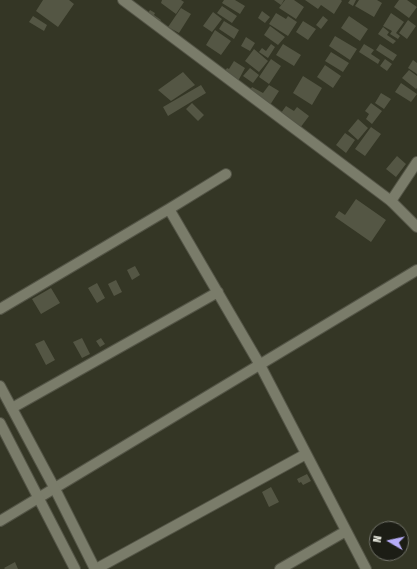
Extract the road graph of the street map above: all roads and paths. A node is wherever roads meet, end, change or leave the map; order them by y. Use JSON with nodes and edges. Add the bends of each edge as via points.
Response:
{"nodes":[{"id":1,"x":123,"y":0,"type":"edge"},
{"id":2,"x":417,"y":162,"type":"edge"},
{"id":3,"x":226,"y":174,"type":"dead end"},
{"id":4,"x":391,"y":201,"type":"junction"},
{"id":5,"x":169,"y":209,"type":"junction"},
{"id":6,"x":417,"y":227,"type":"edge"},
{"id":7,"x":417,"y":270,"type":"edge"},
{"id":8,"x":218,"y":292,"type":"junction"},
{"id":9,"x":0,"y":309,"type":"edge"},
{"id":10,"x":260,"y":365,"type":"junction"},
{"id":11,"x":0,"y":386,"type":"edge"},
{"id":12,"x":12,"y":408,"type":"junction"},
{"id":13,"x":0,"y":423,"type":"edge"},
{"id":14,"x":306,"y":454,"type":"junction"},
{"id":15,"x":55,"y":489,"type":"junction"},
{"id":16,"x":39,"y":498,"type":"junction"},
{"id":17,"x":0,"y":521,"type":"edge"},
{"id":18,"x":346,"y":531,"type":"junction"},
{"id":19,"x":75,"y":569,"type":"edge"},
{"id":20,"x":95,"y":569,"type":"edge"},
{"id":21,"x":280,"y":569,"type":"edge"},
{"id":22,"x":366,"y":569,"type":"edge"}],
"edges":[{"from":1,"to":4,"type":"street"},
{"from":2,"to":4,"type":"street"},
{"from":3,"to":5,"type":"street"},
{"from":4,"to":6,"type":"street"},
{"from":5,"to":8,"type":"street"},
{"from":5,"to":9,"type":"street"},
{"from":7,"to":10,"type":"street"},
{"from":8,"to":10,"type":"street"},
{"from":8,"to":12,"type":"street"},
{"from":10,"to":14,"type":"street"},
{"from":10,"to":15,"type":"street"},
{"from":11,"to":12,"type":"street"},
{"from":12,"to":15,"type":"street"},
{"from":13,"to":16,"type":"street"},
{"from":14,"to":18,"type":"street"},
{"from":14,"to":20,"type":"street"},
{"from":15,"to":16,"type":"street"},
{"from":15,"to":20,"type":"street"},
{"from":16,"to":17,"type":"street"},
{"from":16,"to":19,"type":"street"},
{"from":18,"to":21,"type":"street"},
{"from":18,"to":22,"type":"street"}]}
